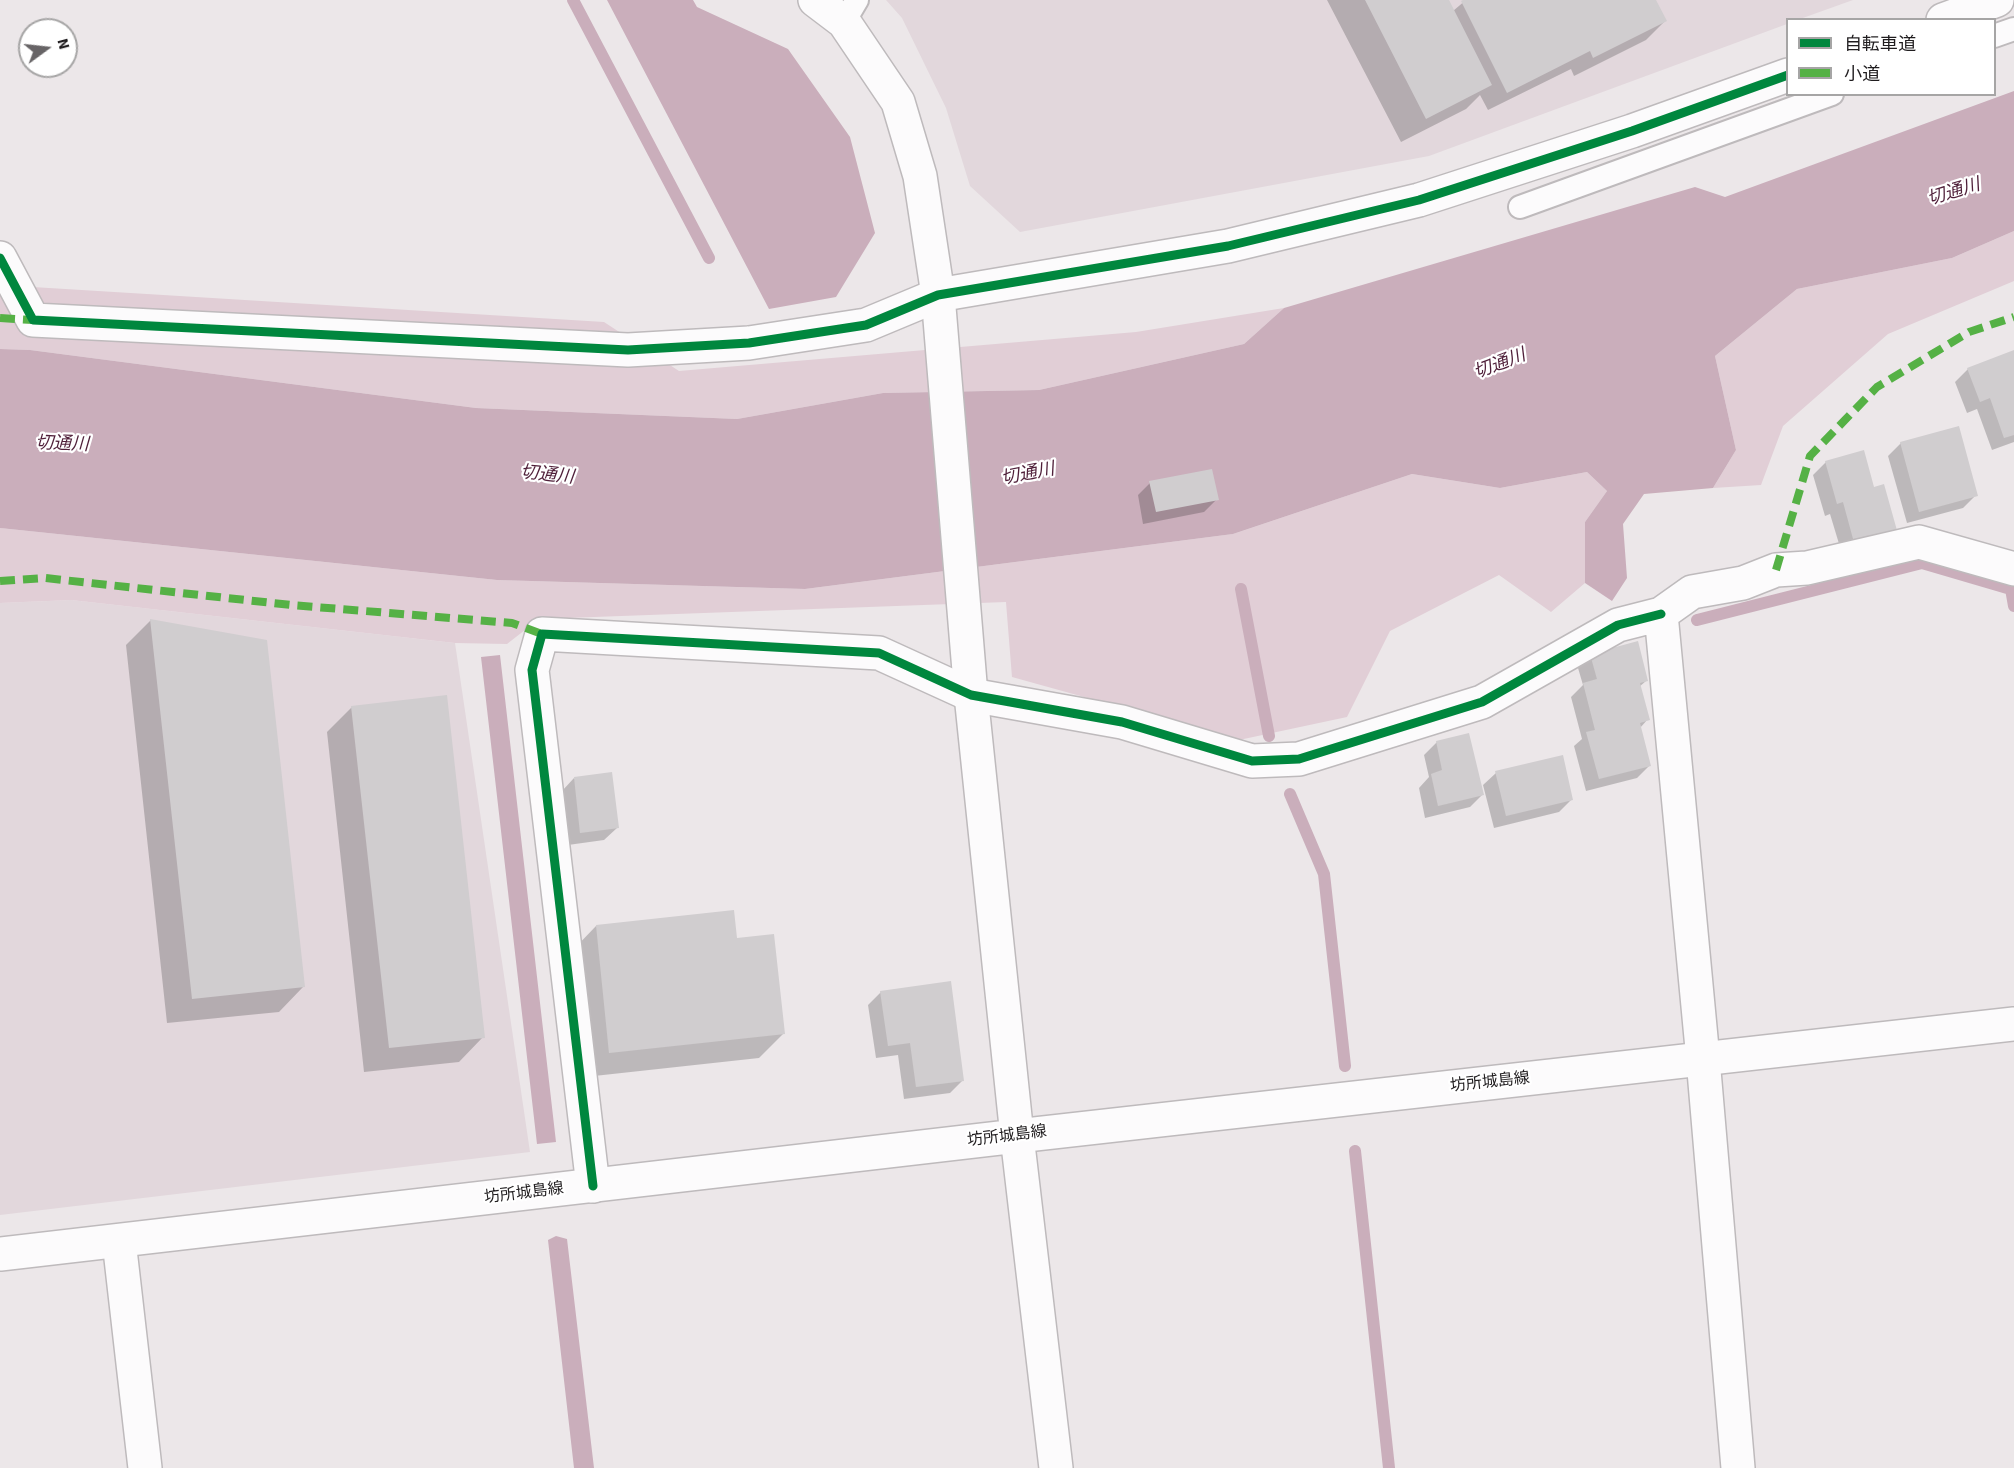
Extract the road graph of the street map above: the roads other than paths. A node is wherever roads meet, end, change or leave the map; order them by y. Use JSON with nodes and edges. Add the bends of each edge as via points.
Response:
{"nodes":[{"id":1,"x":815,"y":0,"type":"edge"},
{"id":2,"x":1997,"y":0,"type":"edge"},
{"id":3,"x":850,"y":11,"type":"edge"},
{"id":4,"x":1948,"y":18,"type":"edge"},
{"id":5,"x":2014,"y":29,"type":"edge"},
{"id":6,"x":1996,"y":36,"type":"edge"},
{"id":7,"x":1786,"y":76,"type":"edge"},
{"id":8,"x":1826,"y":96,"type":"edge"},
{"id":9,"x":1520,"y":207,"type":"dead end"},
{"id":10,"x":0,"y":258,"type":"edge"},
{"id":11,"x":938,"y":295,"type":"junction"},
{"id":12,"x":2014,"y":569,"type":"edge"},
{"id":13,"x":1661,"y":614,"type":"junction"},
{"id":14,"x":971,"y":695,"type":"junction"},
{"id":15,"x":2014,"y":1024,"type":"edge"},
{"id":16,"x":1703,"y":1059,"type":"junction"},
{"id":17,"x":1017,"y":1136,"type":"junction"},
{"id":18,"x":593,"y":1186,"type":"junction"},
{"id":19,"x":118,"y":1241,"type":"junction"},
{"id":20,"x":0,"y":1254,"type":"edge"},
{"id":21,"x":145,"y":1468,"type":"edge"},
{"id":22,"x":1056,"y":1468,"type":"edge"},
{"id":23,"x":1738,"y":1468,"type":"edge"}],
"edges":[{"from":1,"to":3,"type":"street"},
{"from":2,"to":4,"type":"street"},
{"from":3,"to":11,"type":"street","via":[[898,102],[921,176]]},
{"from":5,"to":6,"type":"lane"},
{"from":7,"to":11,"type":"street","via":[[1419,200],[1227,246]]},
{"from":8,"to":9,"type":"lane"},
{"from":10,"to":11,"type":"street","via":[[33,320],[628,350],[749,343],[866,325]]},
{"from":11,"to":14,"type":"street"},
{"from":12,"to":13,"type":"street","via":[[1919,542],[1807,568],[1776,570],[1743,583],[1692,592]]},
{"from":13,"to":14,"type":"street","via":[[1618,625],[1482,702],[1299,759],[1252,761],[1122,722]]},
{"from":13,"to":16,"type":"street"},
{"from":14,"to":17,"type":"street"},
{"from":14,"to":18,"type":"street","via":[[879,652],[542,634],[532,670]]},
{"from":15,"to":16,"type":"street","name":"坊所城島線"},
{"from":16,"to":17,"type":"street","name":"坊所城島線"},
{"from":16,"to":23,"type":"street"},
{"from":17,"to":18,"type":"street","name":"坊所城島線"},
{"from":17,"to":22,"type":"street"},
{"from":18,"to":19,"type":"street","name":"坊所城島線"},
{"from":19,"to":20,"type":"street","name":"坊所城島線"},
{"from":19,"to":21,"type":"street"}]}
